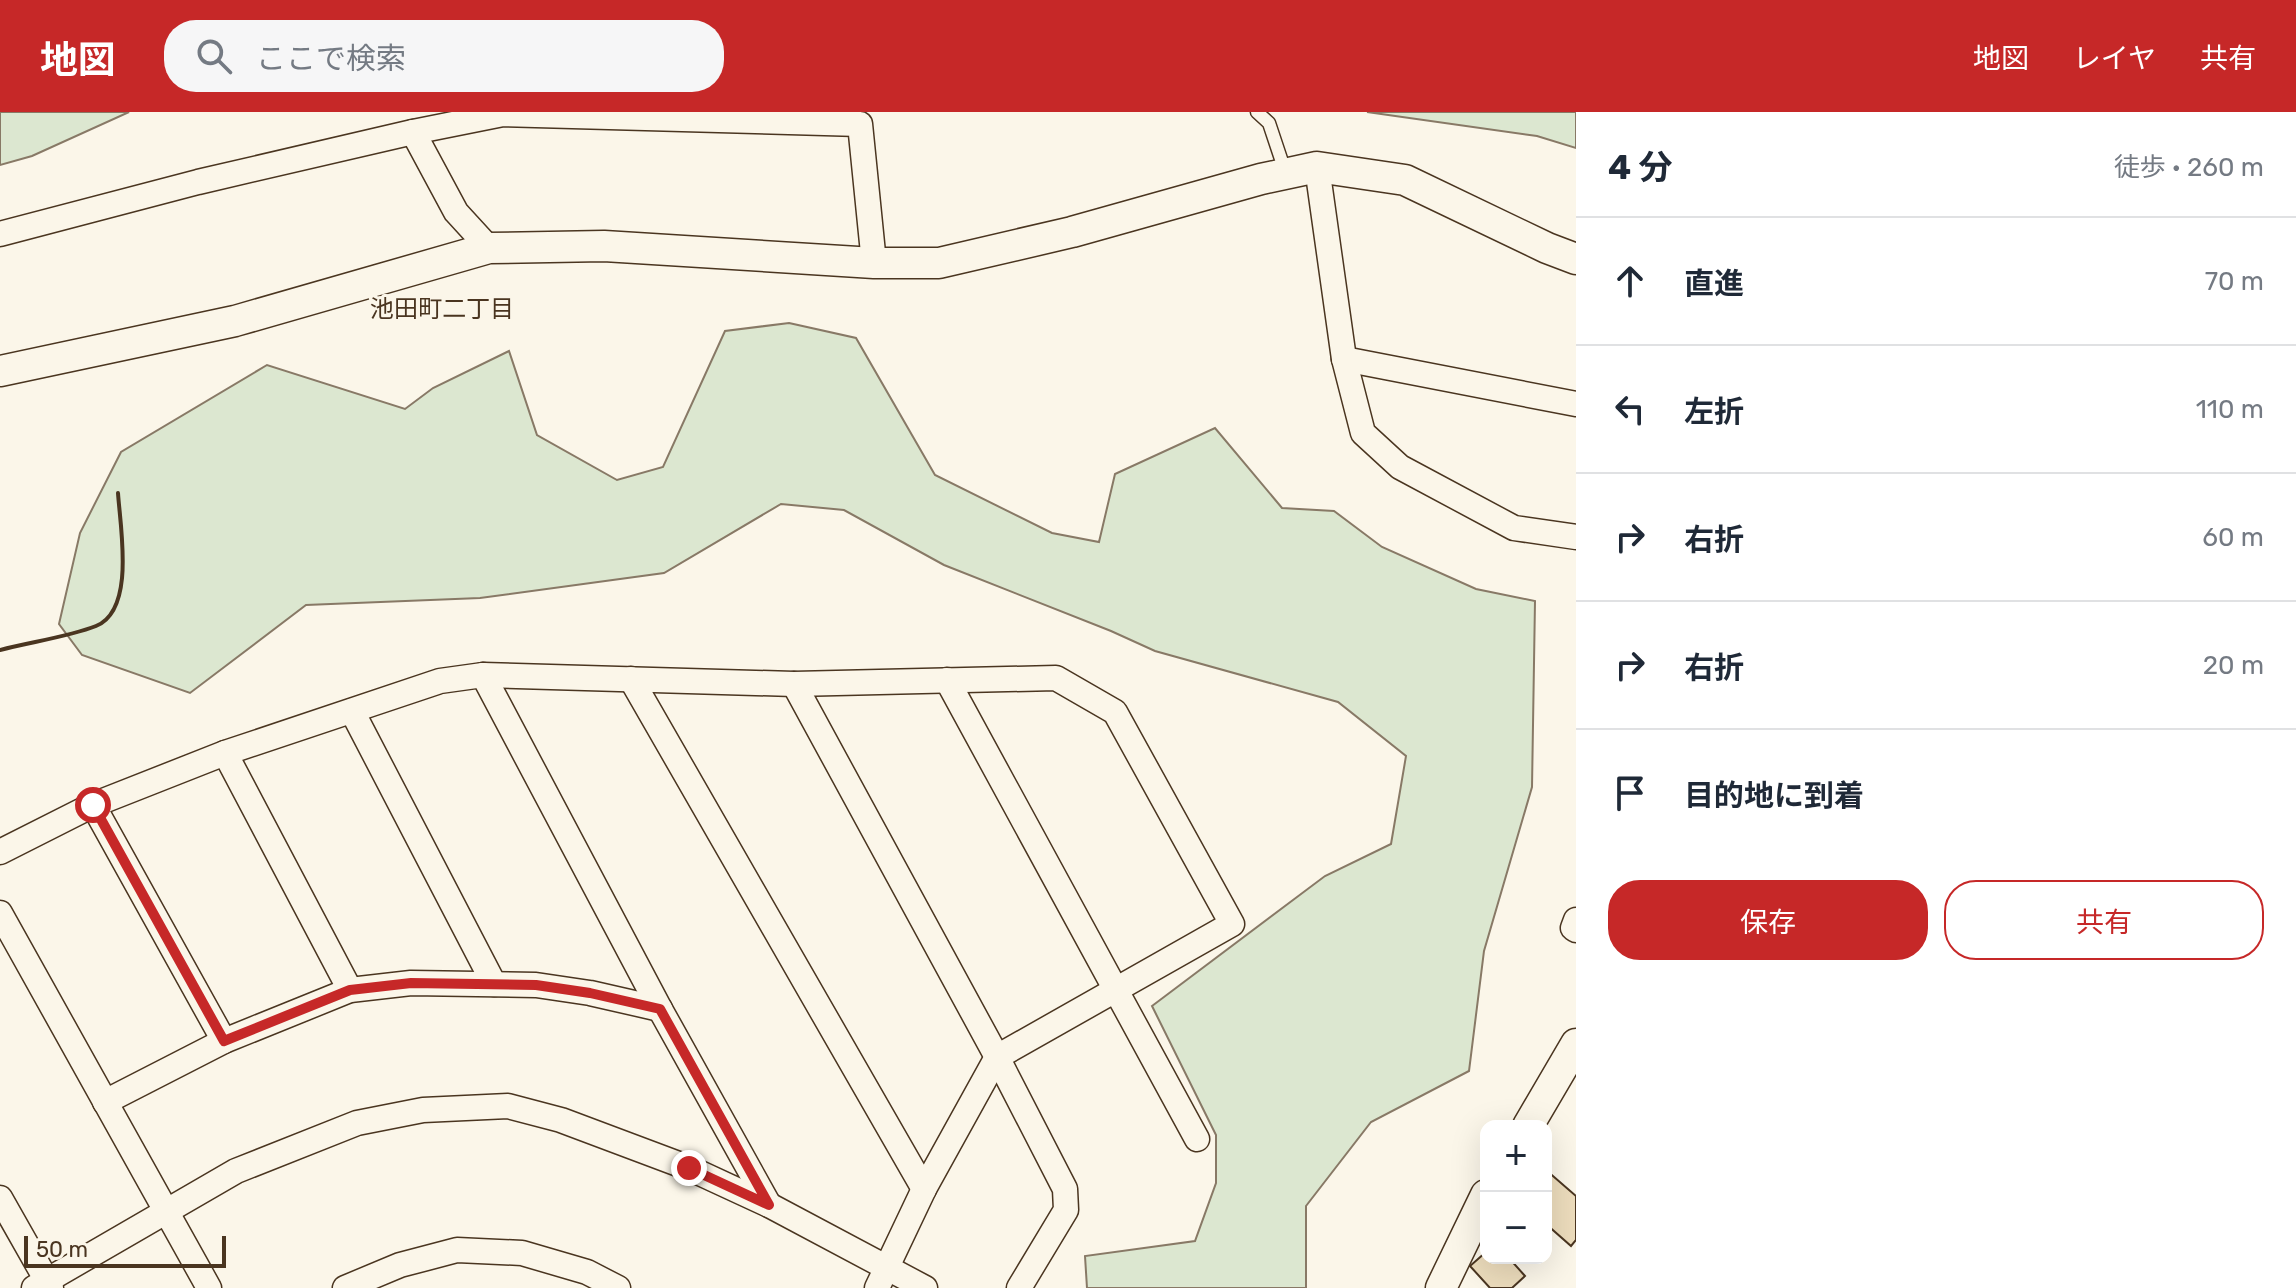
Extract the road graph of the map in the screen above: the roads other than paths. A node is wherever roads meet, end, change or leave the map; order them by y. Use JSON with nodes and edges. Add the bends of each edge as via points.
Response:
{"nodes":[{"id":1,"x":1257,"y":112,"type":"edge"},
{"id":2,"x":413,"y":132,"type":"junction"},
{"id":3,"x":1317,"y":167,"type":"junction"},
{"id":4,"x":1286,"y":174,"type":"junction"},
{"id":5,"x":0,"y":234,"type":"edge"},
{"id":6,"x":489,"y":248,"type":"junction"},
{"id":7,"x":1576,"y":259,"type":"edge"},
{"id":8,"x":874,"y":263,"type":"junction"},
{"id":9,"x":1344,"y":359,"type":"junction"},
{"id":10,"x":0,"y":371,"type":"edge"},
{"id":11,"x":1576,"y":404,"type":"edge"},
{"id":12,"x":1576,"y":537,"type":"edge"},
{"id":13,"x":483,"y":675,"type":"junction"},
{"id":14,"x":631,"y":679,"type":"junction"},
{"id":15,"x":947,"y":680,"type":"junction"},
{"id":16,"x":794,"y":684,"type":"junction"},
{"id":17,"x":352,"y":711,"type":"junction"},
{"id":18,"x":225,"y":753,"type":"junction"},
{"id":19,"x":93,"y":805,"type":"junction"},
{"id":20,"x":0,"y":852,"type":"edge"},
{"id":21,"x":0,"y":913,"type":"edge"},
{"id":22,"x":1576,"y":920,"type":"edge"},
{"id":23,"x":1576,"y":930,"type":"edge"},
{"id":24,"x":494,"y":984,"type":"junction"},
{"id":25,"x":350,"y":990,"type":"junction"},
{"id":26,"x":1115,"y":990,"type":"junction"},
{"id":27,"x":660,"y":1009,"type":"junction"},
{"id":28,"x":224,"y":1041,"type":"junction"},
{"id":29,"x":1576,"y":1044,"type":"edge"},
{"id":30,"x":997,"y":1057,"type":"junction"},
{"id":31,"x":105,"y":1102,"type":"junction"},
{"id":32,"x":1532,"y":1120,"type":"edge"},
{"id":33,"x":1197,"y":1139,"type":"dead end"},
{"id":34,"x":924,"y":1189,"type":"junction"},
{"id":35,"x":0,"y":1198,"type":"edge"},
{"id":36,"x":769,"y":1205,"type":"junction"},
{"id":37,"x":1480,"y":1207,"type":"edge"},
{"id":38,"x":167,"y":1212,"type":"junction"},
{"id":39,"x":882,"y":1278,"type":"edge"},
{"id":40,"x":44,"y":1286,"type":"edge"},
{"id":41,"x":209,"y":1288,"type":"edge"},
{"id":42,"x":345,"y":1288,"type":"edge"},
{"id":43,"x":618,"y":1288,"type":"edge"},
{"id":44,"x":925,"y":1288,"type":"edge"},
{"id":45,"x":1019,"y":1288,"type":"edge"},
{"id":46,"x":1441,"y":1288,"type":"edge"}],
"edges":[{"from":1,"to":4,"type":"lane","via":[[1269,123]]},
{"from":2,"to":5,"type":"street"},
{"from":2,"to":6,"type":"street","via":[[456,212]]},
{"from":2,"to":8,"type":"street","via":[[503,114],[860,124]]},
{"from":3,"to":4,"type":"street"},
{"from":3,"to":7,"type":"street","via":[[1405,180]]},
{"from":3,"to":9,"type":"street"},
{"from":4,"to":8,"type":"street","via":[[939,263]]},
{"from":6,"to":8,"type":"street","via":[[604,246]]},
{"from":6,"to":10,"type":"street","via":[[235,321]]},
{"from":9,"to":11,"type":"street"},
{"from":9,"to":12,"type":"street","via":[[1363,433],[1400,467],[1514,528]]},
{"from":13,"to":14,"type":"street"},
{"from":13,"to":17,"type":"street","via":[[440,681]]},
{"from":13,"to":27,"type":"street"},
{"from":14,"to":16,"type":"street"},
{"from":14,"to":34,"type":"street"},
{"from":15,"to":16,"type":"street"},
{"from":15,"to":26,"type":"street"},
{"from":15,"to":26,"type":"street","via":[[1056,678],[1115,712],[1232,924]]},
{"from":16,"to":30,"type":"street"},
{"from":17,"to":18,"type":"street"},
{"from":17,"to":24,"type":"street"},
{"from":18,"to":19,"type":"street"},
{"from":18,"to":25,"type":"street"},
{"from":19,"to":20,"type":"street"},
{"from":19,"to":28,"type":"street"},
{"from":21,"to":31,"type":"street"},
{"from":22,"to":23,"type":"street"},
{"from":24,"to":25,"type":"street","via":[[411,983]]},
{"from":24,"to":27,"type":"street","via":[[590,993]]},
{"from":25,"to":28,"type":"street"},
{"from":26,"to":30,"type":"street"},
{"from":26,"to":33,"type":"street"},
{"from":27,"to":36,"type":"street"},
{"from":28,"to":31,"type":"street"},
{"from":29,"to":32,"type":"street"},
{"from":30,"to":34,"type":"street"},
{"from":30,"to":45,"type":"street","via":[[1065,1189],[1066,1210]]},
{"from":31,"to":38,"type":"street"},
{"from":34,"to":39,"type":"street"},
{"from":35,"to":40,"type":"street"},
{"from":36,"to":38,"type":"street","via":[[632,1146],[508,1106],[423,1110],[357,1123],[236,1171]]},
{"from":36,"to":39,"type":"street"},
{"from":37,"to":46,"type":"street"},
{"from":38,"to":40,"type":"street"},
{"from":38,"to":41,"type":"street"},
{"from":39,"to":44,"type":"street"},
{"from":42,"to":43,"type":"street","via":[[400,1265],[457,1250],[522,1253],[587,1272]]}]}
